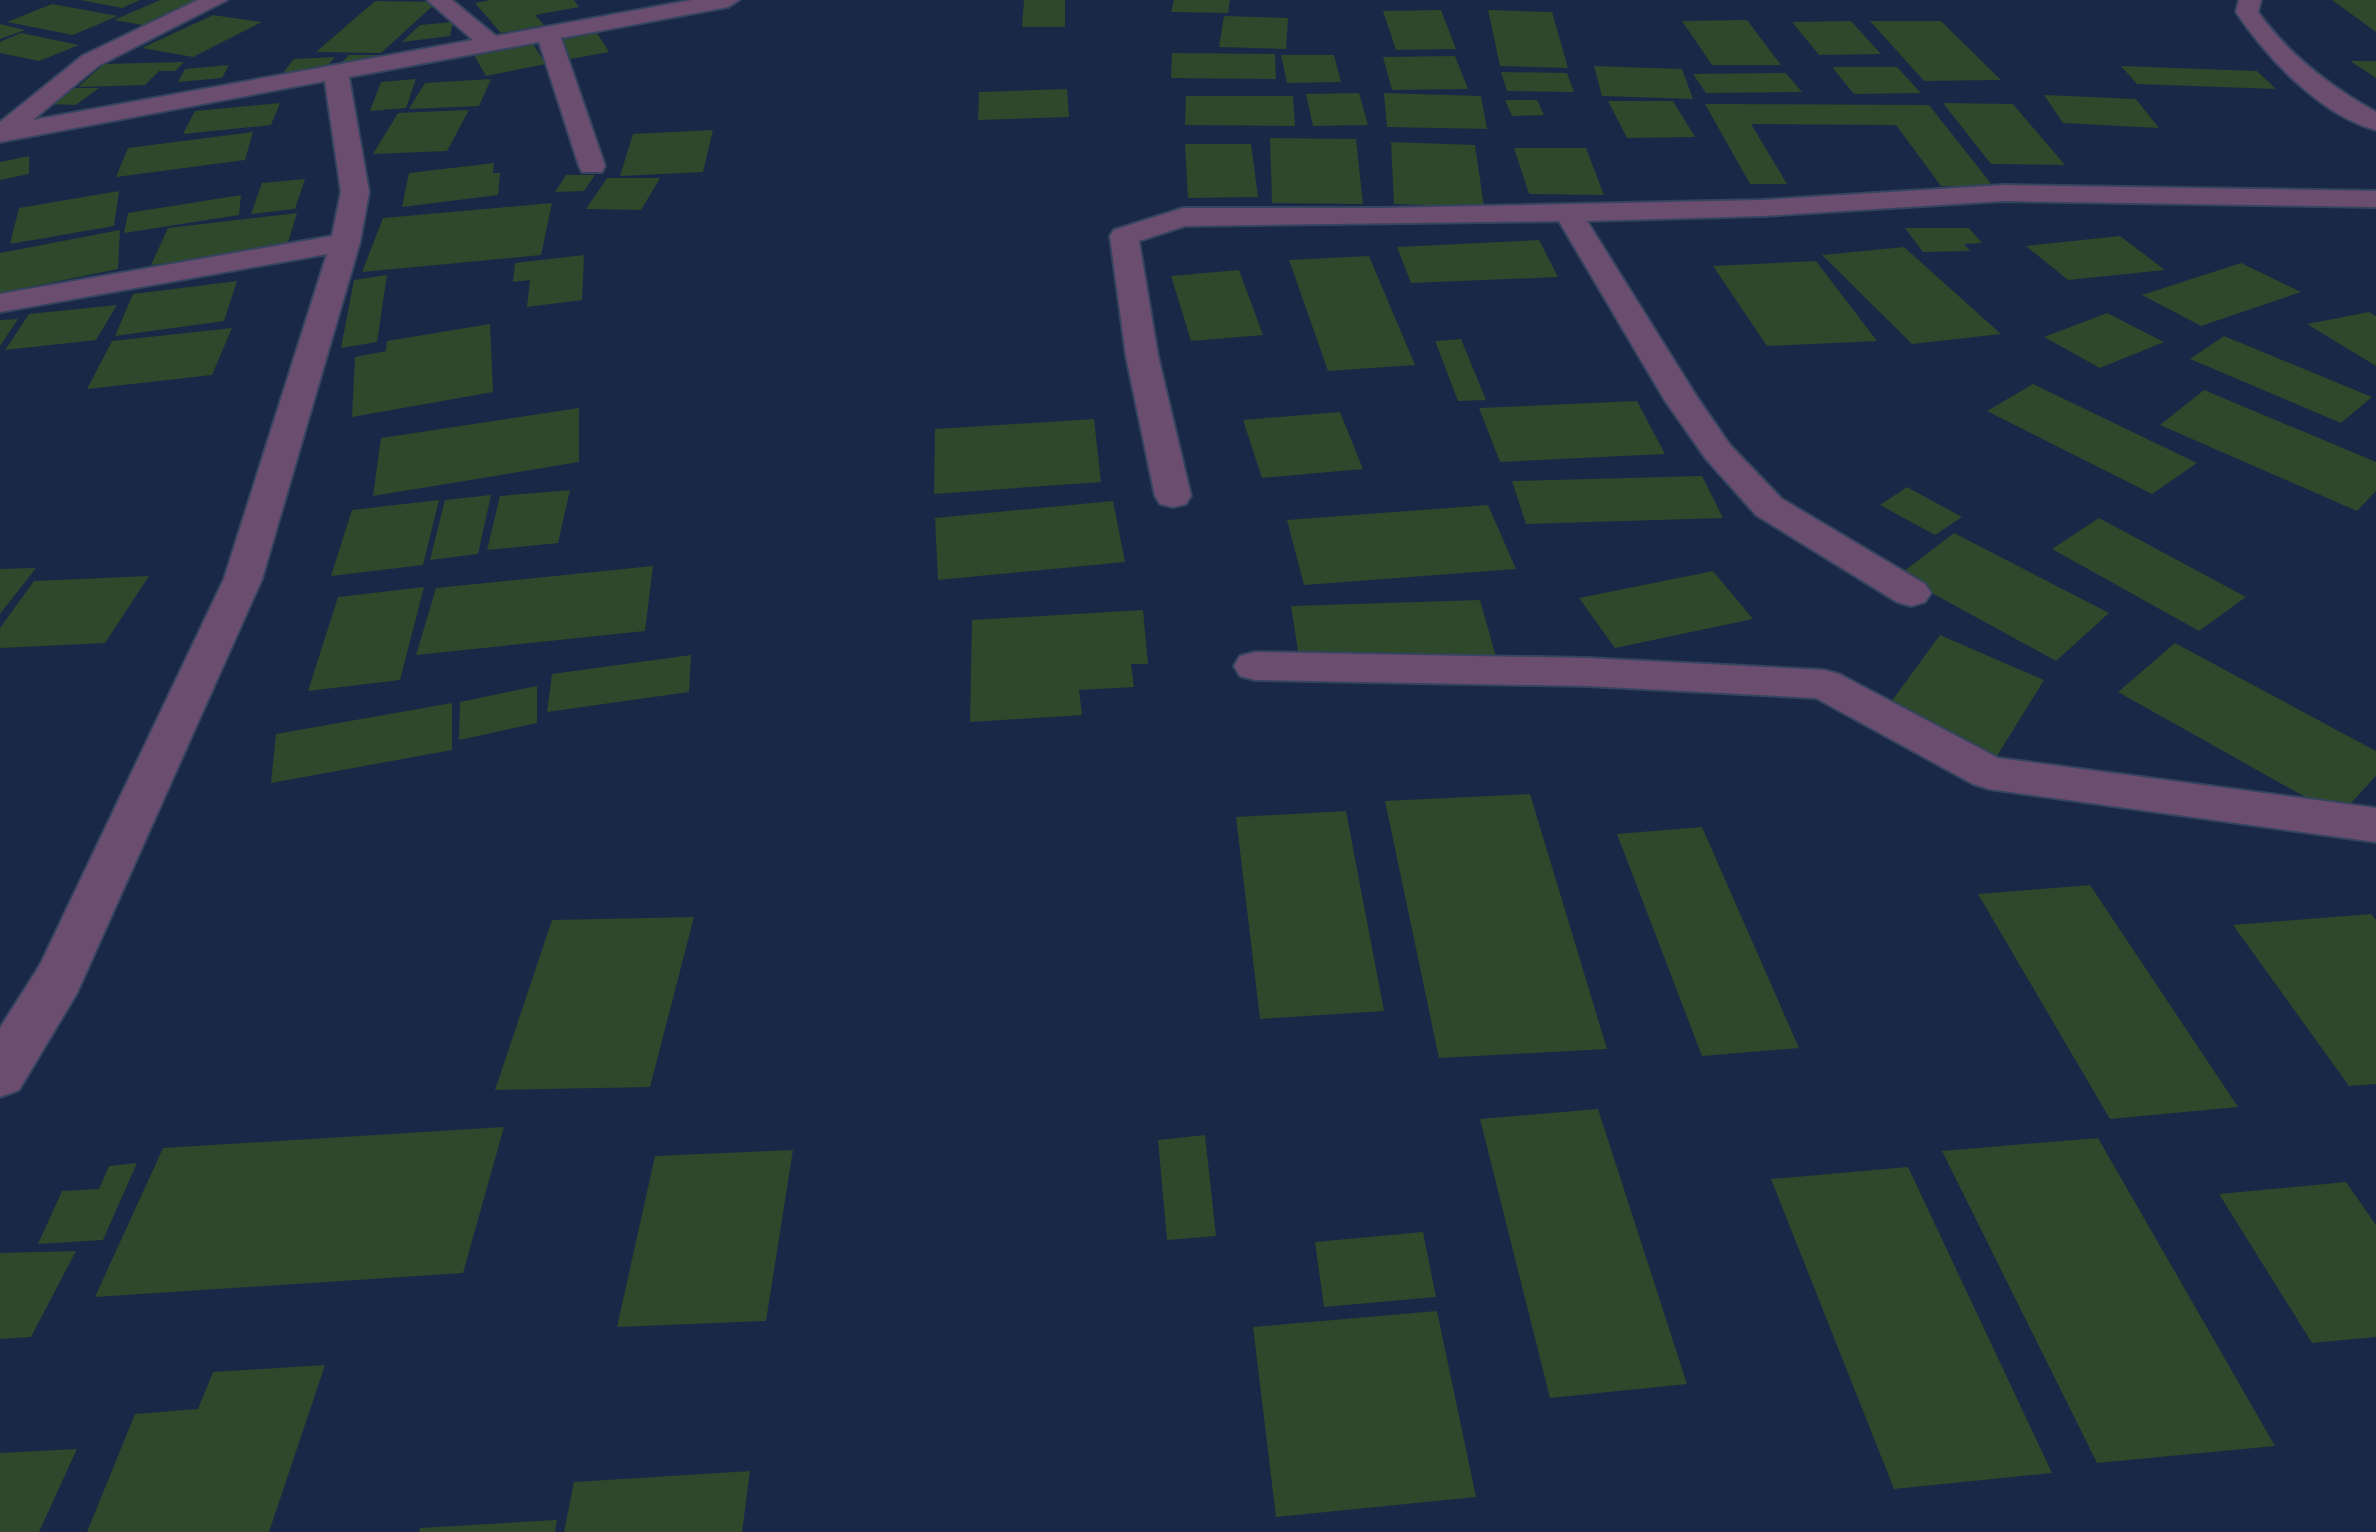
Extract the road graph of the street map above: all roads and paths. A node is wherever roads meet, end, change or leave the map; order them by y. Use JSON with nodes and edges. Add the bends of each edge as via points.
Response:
{"nodes":[{"id":1,"x":216,"y":0,"type":"edge"},
{"id":2,"x":438,"y":0,"type":"edge"},
{"id":3,"x":728,"y":0,"type":"edge"},
{"id":4,"x":2250,"y":0,"type":"edge"},
{"id":5,"x":547,"y":31,"type":"junction"},
{"id":6,"x":490,"y":42,"type":"junction"},
{"id":7,"x":336,"y":74,"type":"junction"},
{"id":8,"x":2376,"y":122,"type":"edge"},
{"id":9,"x":0,"y":134,"type":"edge"},
{"id":10,"x":592,"y":166,"type":"dead end"},
{"id":11,"x":2376,"y":199,"type":"edge"},
{"id":12,"x":1568,"y":212,"type":"junction"},
{"id":13,"x":345,"y":242,"type":"junction"},
{"id":14,"x":0,"y":303,"type":"edge"},
{"id":15,"x":1173,"y":496,"type":"dead end"},
{"id":16,"x":1911,"y":593,"type":"dead end"},
{"id":17,"x":1255,"y":666,"type":"dead end"},
{"id":18,"x":2376,"y":825,"type":"edge"},
{"id":19,"x":0,"y":1074,"type":"edge"}],
"edges":[{"from":1,"to":9,"type":"street","via":[[90,61]]},
{"from":2,"to":6,"type":"street"},
{"from":3,"to":5,"type":"street"},
{"from":4,"to":8,"type":"street","via":[[2247,12],[2266,41],[2300,76]]},
{"from":5,"to":6,"type":"street"},
{"from":5,"to":10,"type":"street"},
{"from":6,"to":7,"type":"street"},
{"from":7,"to":9,"type":"street"},
{"from":7,"to":13,"type":"street","via":[[355,192]]},
{"from":11,"to":12,"type":"street","via":[[2004,193],[1762,208]]},
{"from":12,"to":15,"type":"street","via":[[1183,217],[1124,236],[1142,356]]},
{"from":12,"to":16,"type":"street","via":[[1718,452],[1769,507]]},
{"from":13,"to":14,"type":"street"},
{"from":13,"to":19,"type":"street","via":[[243,579],[59,978]]},
{"from":17,"to":18,"type":"street","via":[[1587,672],[1824,684],[1989,773]]}]}
